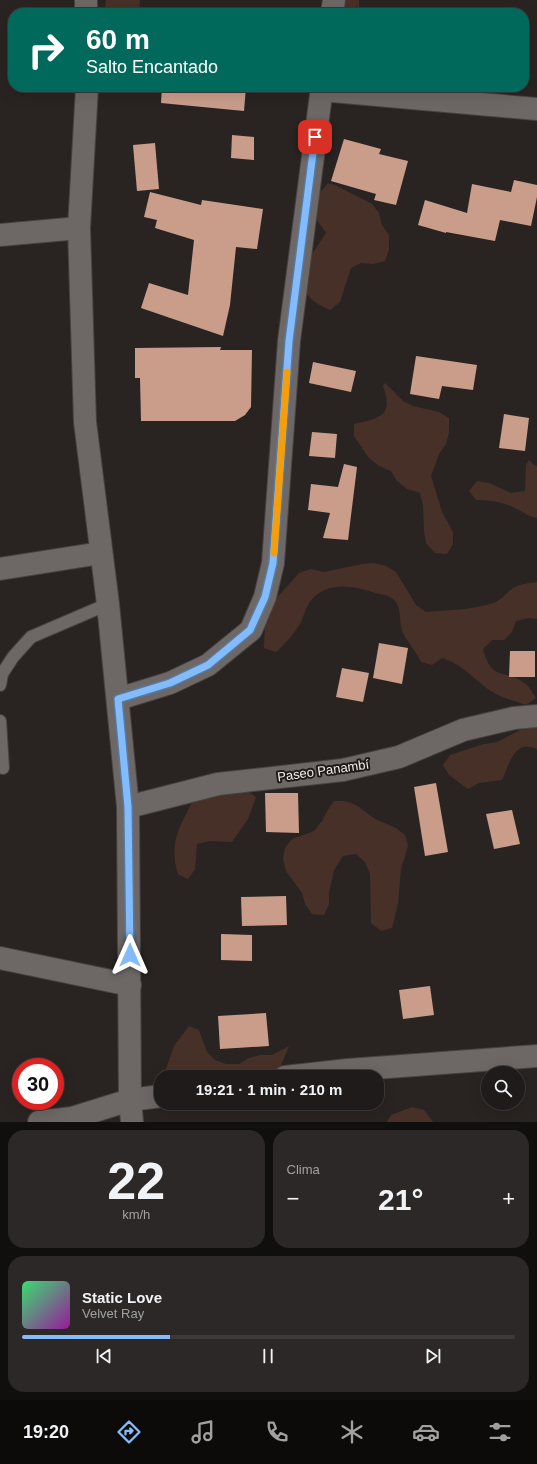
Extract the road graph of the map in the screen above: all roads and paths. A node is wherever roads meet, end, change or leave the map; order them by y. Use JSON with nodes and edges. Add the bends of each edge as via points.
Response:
{"nodes":[{"id":1,"x":86,"y":92,"type":"edge"},
{"id":2,"x":321,"y":92,"type":"edge"},
{"id":3,"x":363,"y":92,"type":"edge"},
{"id":4,"x":537,"y":109,"type":"edge"},
{"id":5,"x":79,"y":228,"type":"junction"},
{"id":6,"x":0,"y":234,"type":"edge"},
{"id":7,"x":102,"y":553,"type":"junction"},
{"id":8,"x":0,"y":569,"type":"edge"},
{"id":9,"x":108,"y":604,"type":"junction"},
{"id":10,"x":0,"y":685,"type":"edge"},
{"id":11,"x":118,"y":699,"type":"junction"},
{"id":12,"x":537,"y":716,"type":"edge"},
{"id":13,"x":0,"y":721,"type":"edge"},
{"id":14,"x":3,"y":768,"type":"dead end"},
{"id":15,"x":128,"y":807,"type":"junction"},
{"id":16,"x":0,"y":958,"type":"edge"},
{"id":17,"x":130,"y":985,"type":"junction"},
{"id":18,"x":537,"y":1056,"type":"edge"},
{"id":19,"x":348,"y":1070,"type":"edge"},
{"id":20,"x":154,"y":1097,"type":"edge"},
{"id":21,"x":130,"y":1100,"type":"junction"},
{"id":22,"x":39,"y":1122,"type":"edge"},
{"id":23,"x":132,"y":1122,"type":"edge"}],
"edges":[{"from":1,"to":5,"type":"street"},
{"from":2,"to":11,"type":"street","via":[[289,341],[273,563],[265,597],[250,630],[208,665],[170,683]]},
{"from":3,"to":4,"type":"street"},
{"from":5,"to":6,"type":"street"},
{"from":5,"to":7,"type":"street","via":[[85,422]]},
{"from":7,"to":8,"type":"street"},
{"from":7,"to":9,"type":"street"},
{"from":9,"to":10,"type":"lane","via":[[31,637],[2,674]]},
{"from":9,"to":11,"type":"street"},
{"from":11,"to":15,"type":"street"},
{"from":12,"to":15,"type":"street","name":"Paseo Panambí","via":[[514,718],[463,730],[399,757],[343,770],[218,784]]},
{"from":13,"to":14,"type":"lane"},
{"from":15,"to":17,"type":"street"},
{"from":16,"to":17,"type":"street"},
{"from":17,"to":21,"type":"street"},
{"from":18,"to":19,"type":"street"},
{"from":20,"to":21,"type":"street"},
{"from":21,"to":22,"type":"street","via":[[72,1118]]},
{"from":21,"to":23,"type":"street"}]}
